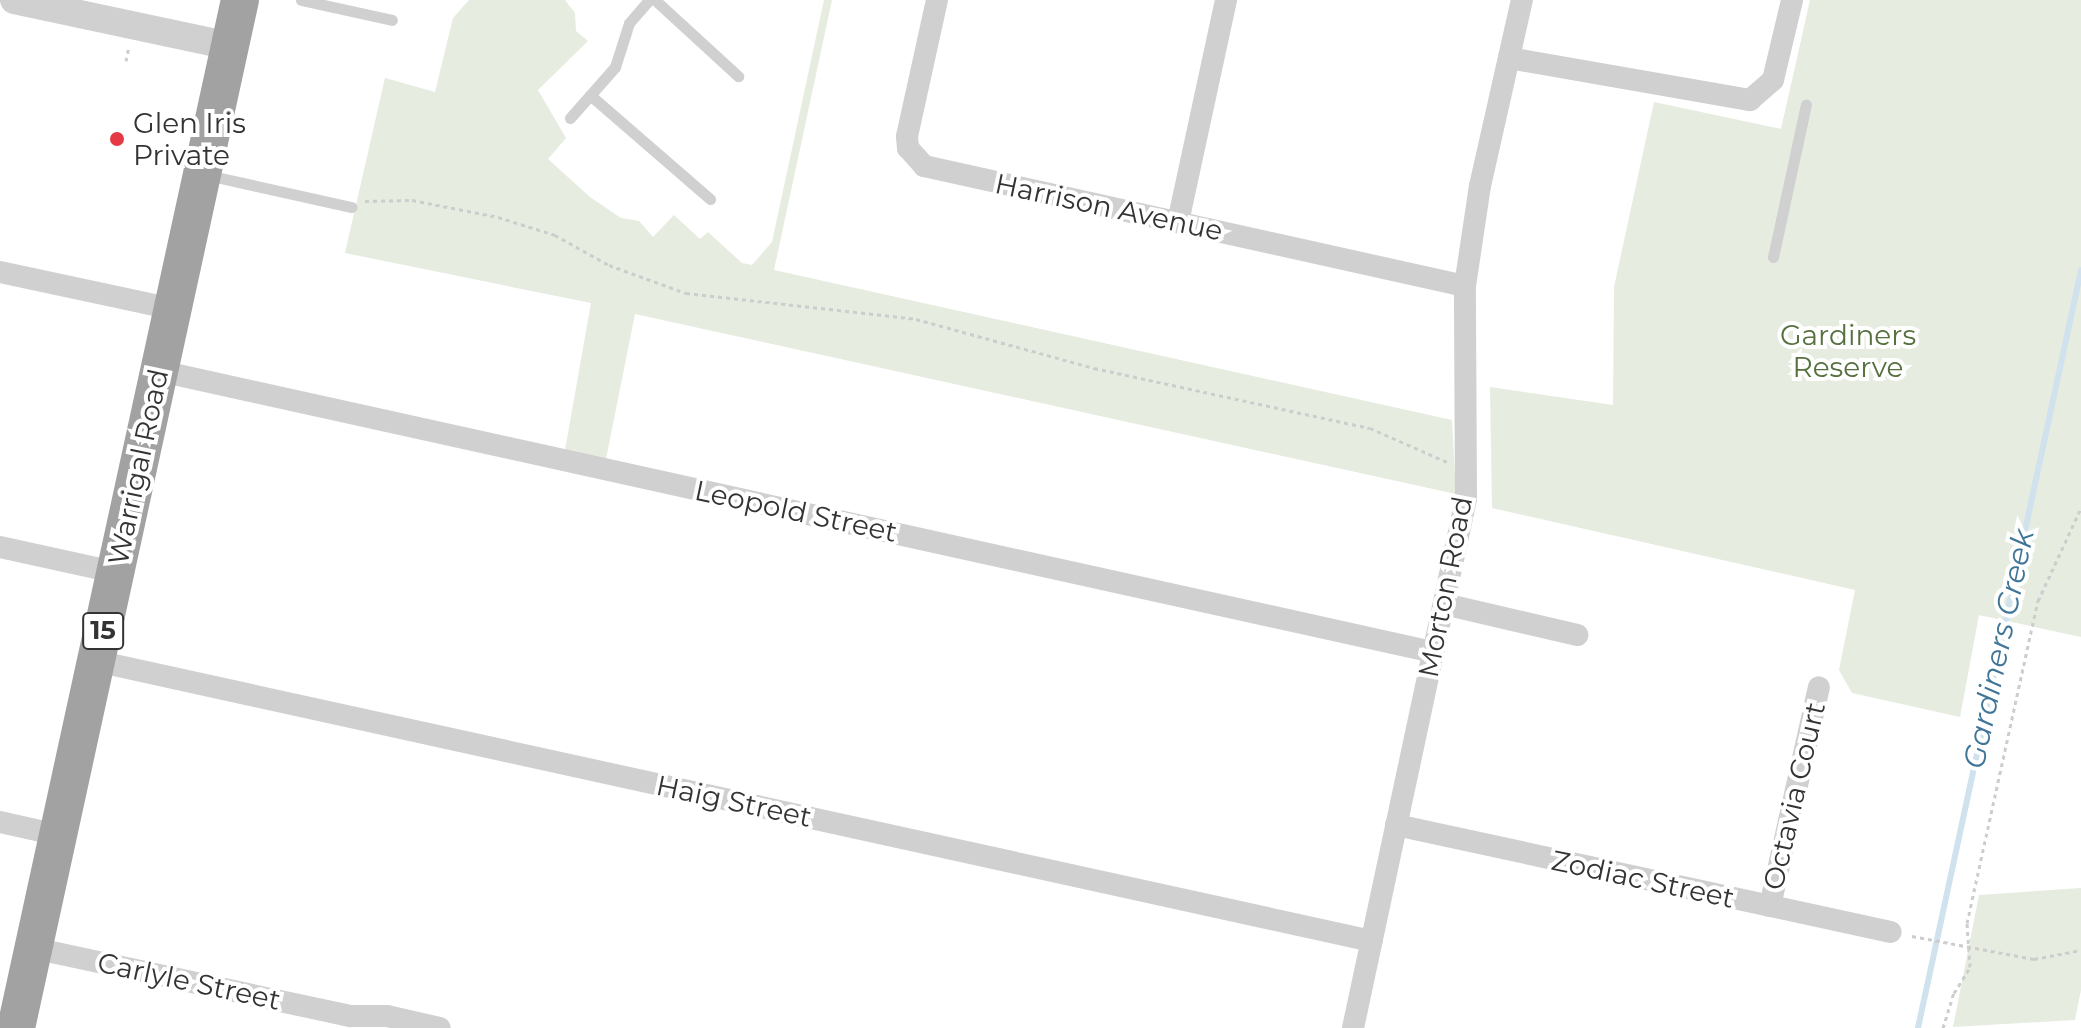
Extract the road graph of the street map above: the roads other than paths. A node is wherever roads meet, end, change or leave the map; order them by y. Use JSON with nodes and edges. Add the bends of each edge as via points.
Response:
{"nodes":[{"id":1,"x":14,"y":0,"type":"edge"},
{"id":2,"x":240,"y":0,"type":"edge"},
{"id":3,"x":301,"y":0,"type":"edge"},
{"id":4,"x":649,"y":0,"type":"edge"},
{"id":5,"x":655,"y":0,"type":"edge"},
{"id":6,"x":937,"y":0,"type":"edge"},
{"id":7,"x":1226,"y":0,"type":"edge"},
{"id":8,"x":1522,"y":0,"type":"edge"},
{"id":9,"x":1792,"y":0,"type":"edge"},
{"id":10,"x":392,"y":20,"type":"dead end"},
{"id":11,"x":230,"y":46,"type":"junction"},
{"id":12,"x":1511,"y":52,"type":"junction"},
{"id":13,"x":738,"y":76,"type":"dead end"},
{"id":14,"x":590,"y":95,"type":"junction"},
{"id":15,"x":1806,"y":105,"type":"dead end"},
{"id":16,"x":570,"y":118,"type":"dead end"},
{"id":17,"x":202,"y":174,"type":"junction"},
{"id":18,"x":710,"y":199,"type":"dead end"},
{"id":19,"x":351,"y":207,"type":"road end"},
{"id":20,"x":1178,"y":222,"type":"junction"},
{"id":21,"x":1773,"y":257,"type":"dead end"},
{"id":22,"x":0,"y":272,"type":"edge"},
{"id":23,"x":1465,"y":286,"type":"junction"},
{"id":24,"x":173,"y":309,"type":"junction"},
{"id":25,"x":160,"y":371,"type":"junction"},
{"id":26,"x":0,"y":547,"type":"edge"},
{"id":27,"x":115,"y":572,"type":"junction"},
{"id":28,"x":1444,"y":604,"type":"junction"},
{"id":29,"x":1577,"y":635,"type":"dead end"},
{"id":30,"x":1433,"y":652,"type":"junction"},
{"id":31,"x":96,"y":661,"type":"junction"},
{"id":32,"x":1819,"y":687,"type":"dead end"},
{"id":33,"x":0,"y":822,"type":"edge"},
{"id":34,"x":1396,"y":825,"type":"junction"},
{"id":35,"x":58,"y":835,"type":"junction"},
{"id":36,"x":1770,"y":906,"type":"junction"},
{"id":37,"x":1891,"y":932,"type":"dead end"},
{"id":38,"x":1372,"y":941,"type":"junction"},
{"id":39,"x":33,"y":948,"type":"junction"},
{"id":40,"x":16,"y":1028,"type":"edge"},
{"id":41,"x":440,"y":1028,"type":"edge"},
{"id":42,"x":1353,"y":1028,"type":"edge"}],
"edges":[{"from":1,"to":11,"type":"street"},
{"from":2,"to":11,"type":"highway","name":"Warrigal Road","number":"15"},
{"from":3,"to":10,"type":"lane"},
{"from":4,"to":14,"type":"lane","via":[[629,23],[615,67]]},
{"from":5,"to":13,"type":"lane"},
{"from":6,"to":20,"type":"street","name":"Harrison Avenue","via":[[907,137],[917,161],[932,169]]},
{"from":7,"to":20,"type":"street"},
{"from":8,"to":12,"type":"street","name":"Morton Road"},
{"from":9,"to":12,"type":"street","via":[[1773,80],[1750,100]]},
{"from":11,"to":17,"type":"highway","name":"Warrigal Road","number":"15"},
{"from":12,"to":23,"type":"street","name":"Morton Road","via":[[1480,186]]},
{"from":14,"to":16,"type":"lane"},
{"from":14,"to":18,"type":"lane"},
{"from":15,"to":21,"type":"lane"},
{"from":17,"to":19,"type":"lane"},
{"from":17,"to":24,"type":"highway","name":"Warrigal Road","number":"15"},
{"from":20,"to":23,"type":"street","name":"Harrison Avenue"},
{"from":22,"to":24,"type":"street"},
{"from":23,"to":28,"type":"street","name":"Morton Road","via":[[1466,499]]},
{"from":24,"to":25,"type":"highway","name":"Warrigal Road","number":"15"},
{"from":25,"to":27,"type":"highway","name":"Warrigal Road","number":"15"},
{"from":25,"to":30,"type":"street","name":"Leopold Street"},
{"from":26,"to":27,"type":"street"},
{"from":27,"to":31,"type":"highway","name":"Warrigal Road","number":"15"},
{"from":28,"to":29,"type":"street"},
{"from":28,"to":30,"type":"street","name":"Morton Road"},
{"from":30,"to":34,"type":"street","name":"Morton Road"},
{"from":31,"to":35,"type":"highway","name":"Warrigal Road","number":"15"},
{"from":31,"to":38,"type":"street","name":"Haig Street"},
{"from":32,"to":36,"type":"street","name":"Octavia Court"},
{"from":33,"to":35,"type":"street"},
{"from":34,"to":36,"type":"street","name":"Zodiac Street"},
{"from":34,"to":38,"type":"street","name":"Morton Road"},
{"from":35,"to":39,"type":"highway","name":"Warrigal Road","number":"15"},
{"from":36,"to":37,"type":"street","name":"Zodiac Street"},
{"from":38,"to":42,"type":"street","name":"Morton Road"},
{"from":39,"to":40,"type":"highway","name":"Warrigal Road","number":"15"},
{"from":39,"to":41,"type":"street","name":"Carlyle Street","via":[[351,1016],[387,1016]]}]}
